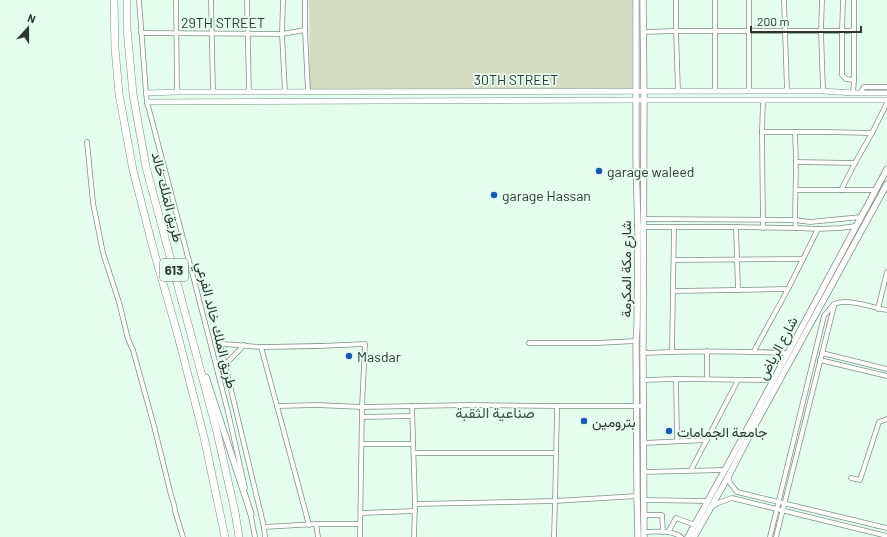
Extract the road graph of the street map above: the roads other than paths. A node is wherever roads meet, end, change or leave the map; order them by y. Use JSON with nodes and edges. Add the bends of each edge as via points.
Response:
{"nodes":[{"id":1,"x":114,"y":0,"type":"edge"},
{"id":2,"x":128,"y":0,"type":"edge"},
{"id":3,"x":139,"y":0,"type":"edge"},
{"id":4,"x":176,"y":0,"type":"edge"},
{"id":5,"x":212,"y":0,"type":"edge"},
{"id":6,"x":247,"y":0,"type":"edge"},
{"id":7,"x":283,"y":0,"type":"edge"},
{"id":8,"x":305,"y":0,"type":"edge"},
{"id":9,"x":636,"y":0,"type":"edge"},
{"id":10,"x":642,"y":0,"type":"edge"},
{"id":11,"x":676,"y":0,"type":"edge"},
{"id":12,"x":715,"y":0,"type":"edge"},
{"id":13,"x":749,"y":0,"type":"edge"},
{"id":14,"x":784,"y":0,"type":"edge"},
{"id":15,"x":822,"y":0,"type":"edge"},
{"id":16,"x":843,"y":0,"type":"edge"},
{"id":17,"x":854,"y":0,"type":"edge"},
{"id":18,"x":305,"y":30,"type":"junction"},
{"id":19,"x":854,"y":30,"type":"junction"},
{"id":20,"x":676,"y":31,"type":"junction"},
{"id":21,"x":716,"y":31,"type":"junction"},
{"id":22,"x":749,"y":31,"type":"junction"},
{"id":23,"x":784,"y":31,"type":"junction"},
{"id":24,"x":821,"y":31,"type":"junction"},
{"id":25,"x":842,"y":31,"type":"junction"},
{"id":26,"x":643,"y":32,"type":"junction"},
{"id":27,"x":141,"y":33,"type":"junction"},
{"id":28,"x":176,"y":33,"type":"junction"},
{"id":29,"x":211,"y":33,"type":"junction"},
{"id":30,"x":248,"y":33,"type":"junction"},
{"id":31,"x":282,"y":34,"type":"junction"},
{"id":32,"x":854,"y":80,"type":"junction"},
{"id":33,"x":887,"y":87,"type":"edge"},
{"id":34,"x":636,"y":91,"type":"junction"},
{"id":35,"x":643,"y":91,"type":"junction"},
{"id":36,"x":678,"y":91,"type":"junction"},
{"id":37,"x":715,"y":91,"type":"junction"},
{"id":38,"x":749,"y":91,"type":"junction"},
{"id":39,"x":787,"y":91,"type":"junction"},
{"id":40,"x":823,"y":91,"type":"junction"},
{"id":41,"x":176,"y":92,"type":"junction"},
{"id":42,"x":213,"y":92,"type":"junction"},
{"id":43,"x":249,"y":92,"type":"junction"},
{"id":44,"x":285,"y":92,"type":"junction"},
{"id":45,"x":308,"y":92,"type":"junction"},
{"id":46,"x":146,"y":93,"type":"junction"},
{"id":47,"x":853,"y":93,"type":"junction"},
{"id":48,"x":860,"y":93,"type":"junction"},
{"id":49,"x":887,"y":93,"type":"edge"},
{"id":50,"x":636,"y":100,"type":"junction"},
{"id":51,"x":644,"y":100,"type":"junction"},
{"id":52,"x":763,"y":100,"type":"junction"},
{"id":53,"x":887,"y":100,"type":"edge"},
{"id":54,"x":147,"y":102,"type":"junction"},
{"id":55,"x":887,"y":103,"type":"edge"},
{"id":56,"x":762,"y":132,"type":"junction"},
{"id":57,"x":795,"y":132,"type":"junction"},
{"id":58,"x":872,"y":133,"type":"junction"},
{"id":59,"x":87,"y":142,"type":"dead end"},
{"id":60,"x":796,"y":162,"type":"junction"},
{"id":61,"x":855,"y":163,"type":"junction"},
{"id":62,"x":887,"y":169,"type":"edge"},
{"id":63,"x":887,"y":184,"type":"edge"},
{"id":64,"x":796,"y":190,"type":"junction"},
{"id":65,"x":841,"y":190,"type":"junction"},
{"id":66,"x":876,"y":190,"type":"junction"},
{"id":67,"x":861,"y":217,"type":"junction"},
{"id":68,"x":643,"y":219,"type":"junction"},
{"id":69,"x":795,"y":220,"type":"junction"},
{"id":70,"x":763,"y":221,"type":"junction"},
{"id":71,"x":640,"y":226,"type":"junction"},
{"id":72,"x":736,"y":226,"type":"junction"},
{"id":73,"x":856,"y":226,"type":"junction"},
{"id":74,"x":674,"y":227,"type":"junction"},
{"id":75,"x":763,"y":228,"type":"junction"},
{"id":76,"x":796,"y":228,"type":"junction"},
{"id":77,"x":818,"y":229,"type":"junction"},
{"id":78,"x":803,"y":259,"type":"junction"},
{"id":79,"x":674,"y":260,"type":"junction"},
{"id":80,"x":736,"y":260,"type":"junction"},
{"id":81,"x":887,"y":272,"type":"edge"},
{"id":82,"x":886,"y":279,"type":"edge"},
{"id":83,"x":788,"y":289,"type":"junction"},
{"id":84,"x":738,"y":290,"type":"junction"},
{"id":85,"x":674,"y":291,"type":"junction"},
{"id":86,"x":834,"y":304,"type":"junction"},
{"id":87,"x":878,"y":309,"type":"junction"},
{"id":88,"x":887,"y":310,"type":"edge"},
{"id":89,"x":190,"y":333,"type":"junction"},
{"id":90,"x":801,"y":336,"type":"junction"},
{"id":91,"x":210,"y":341,"type":"junction"},
{"id":92,"x":636,"y":341,"type":"junction"},
{"id":93,"x":529,"y":343,"type":"dead end"},
{"id":94,"x":220,"y":344,"type":"junction"},
{"id":95,"x":244,"y":345,"type":"junction"},
{"id":96,"x":261,"y":347,"type":"junction"},
{"id":97,"x":672,"y":351,"type":"junction"},
{"id":98,"x":707,"y":351,"type":"junction"},
{"id":99,"x":754,"y":351,"type":"junction"},
{"id":100,"x":643,"y":353,"type":"junction"},
{"id":101,"x":788,"y":353,"type":"junction"},
{"id":102,"x":822,"y":353,"type":"junction"},
{"id":103,"x":820,"y":360,"type":"junction"},
{"id":104,"x":225,"y":365,"type":"junction"},
{"id":105,"x":887,"y":369,"type":"edge"},
{"id":106,"x":887,"y":376,"type":"edge"},
{"id":107,"x":676,"y":379,"type":"junction"},
{"id":108,"x":707,"y":379,"type":"junction"},
{"id":109,"x":643,"y":380,"type":"junction"},
{"id":110,"x":738,"y":380,"type":"junction"},
{"id":111,"x":773,"y":380,"type":"junction"},
{"id":112,"x":278,"y":406,"type":"junction"},
{"id":113,"x":412,"y":406,"type":"junction"},
{"id":114,"x":557,"y":406,"type":"junction"},
{"id":115,"x":637,"y":406,"type":"junction"},
{"id":116,"x":643,"y":406,"type":"junction"},
{"id":117,"x":362,"y":407,"type":"junction"},
{"id":118,"x":412,"y":416,"type":"junction"},
{"id":119,"x":362,"y":417,"type":"junction"},
{"id":120,"x":887,"y":419,"type":"edge"},
{"id":121,"x":676,"y":440,"type":"junction"},
{"id":122,"x":707,"y":440,"type":"junction"},
{"id":123,"x":643,"y":443,"type":"junction"},
{"id":124,"x":362,"y":444,"type":"junction"},
{"id":125,"x":413,"y":444,"type":"junction"},
{"id":126,"x":414,"y":453,"type":"junction"},
{"id":127,"x":556,"y":453,"type":"junction"},
{"id":128,"x":637,"y":469,"type":"junction"},
{"id":129,"x":691,"y":470,"type":"junction"},
{"id":130,"x":725,"y":470,"type":"junction"},
{"id":131,"x":644,"y":474,"type":"junction"},
{"id":132,"x":728,"y":477,"type":"junction"},
{"id":133,"x":851,"y":478,"type":"dead end"},
{"id":134,"x":737,"y":492,"type":"junction"},
{"id":135,"x":637,"y":496,"type":"junction"},
{"id":136,"x":735,"y":499,"type":"junction"},
{"id":137,"x":555,"y":500,"type":"junction"},
{"id":138,"x":644,"y":500,"type":"junction"},
{"id":139,"x":708,"y":501,"type":"junction"},
{"id":140,"x":778,"y":502,"type":"junction"},
{"id":141,"x":784,"y":503,"type":"junction"},
{"id":142,"x":415,"y":504,"type":"junction"},
{"id":143,"x":710,"y":508,"type":"junction"},
{"id":144,"x":777,"y":509,"type":"junction"},
{"id":145,"x":782,"y":510,"type":"junction"},
{"id":146,"x":415,"y":511,"type":"junction"},
{"id":147,"x":360,"y":513,"type":"junction"},
{"id":148,"x":251,"y":514,"type":"junction"},
{"id":149,"x":644,"y":515,"type":"junction"},
{"id":150,"x":220,"y":516,"type":"junction"},
{"id":151,"x":316,"y":524,"type":"junction"},
{"id":152,"x":360,"y":524,"type":"junction"},
{"id":153,"x":309,"y":525,"type":"junction"},
{"id":154,"x":695,"y":525,"type":"junction"},
{"id":155,"x":264,"y":527,"type":"junction"},
{"id":156,"x":887,"y":528,"type":"edge"},
{"id":157,"x":663,"y":532,"type":"junction"},
{"id":158,"x":668,"y":532,"type":"junction"},
{"id":159,"x":644,"y":534,"type":"edge"},
{"id":160,"x":887,"y":536,"type":"edge"},
{"id":161,"x":183,"y":537,"type":"edge"},
{"id":162,"x":222,"y":537,"type":"edge"},
{"id":163,"x":225,"y":537,"type":"edge"},
{"id":164,"x":239,"y":537,"type":"edge"},
{"id":165,"x":255,"y":537,"type":"edge"},
{"id":166,"x":265,"y":537,"type":"edge"},
{"id":167,"x":318,"y":537,"type":"edge"},
{"id":168,"x":360,"y":537,"type":"edge"},
{"id":169,"x":414,"y":537,"type":"edge"},
{"id":170,"x":554,"y":537,"type":"edge"},
{"id":171,"x":638,"y":537,"type":"edge"},
{"id":172,"x":680,"y":537,"type":"edge"},
{"id":173,"x":688,"y":537,"type":"edge"},
{"id":174,"x":694,"y":537,"type":"edge"},
{"id":175,"x":770,"y":537,"type":"edge"},
{"id":176,"x":776,"y":537,"type":"edge"}],
"edges":[{"from":1,"to":150,"type":"highway","name":"طريق الملك خالد","number":"613","via":[[119,94],[133,170],[204,437]]},
{"from":2,"to":89,"type":"highway","name":"طريق الملك خالد","number":"613","via":[[127,29],[133,94],[146,167]]},
{"from":3,"to":27,"type":"street","name":"طريق الملك خالد الفرعي"},
{"from":4,"to":28,"type":"street"},
{"from":5,"to":29,"type":"street"},
{"from":6,"to":30,"type":"street"},
{"from":7,"to":31,"type":"street"},
{"from":8,"to":18,"type":"street"},
{"from":9,"to":34,"type":"main road","name":"شارع مكة المكرمة"},
{"from":10,"to":26,"type":"main road","name":"شارع مكة المكرمة"},
{"from":11,"to":20,"type":"street"},
{"from":12,"to":21,"type":"street"},
{"from":13,"to":22,"type":"street"},
{"from":14,"to":23,"type":"street"},
{"from":15,"to":24,"type":"street"},
{"from":16,"to":25,"type":"street"},
{"from":17,"to":19,"type":"street"},
{"from":18,"to":31,"type":"street","name":"29TH STREET"},
{"from":18,"to":45,"type":"street"},
{"from":19,"to":25,"type":"street"},
{"from":19,"to":32,"type":"street"},
{"from":20,"to":21,"type":"street"},
{"from":20,"to":26,"type":"street"},
{"from":20,"to":36,"type":"street"},
{"from":21,"to":22,"type":"street"},
{"from":21,"to":37,"type":"street"},
{"from":22,"to":23,"type":"street"},
{"from":22,"to":38,"type":"street"},
{"from":23,"to":24,"type":"street"},
{"from":23,"to":39,"type":"street"},
{"from":24,"to":25,"type":"street"},
{"from":24,"to":40,"type":"street"},
{"from":25,"to":32,"type":"street","via":[[842,75],[846,79]]},
{"from":26,"to":35,"type":"main road","name":"شارع مكة المكرمة"},
{"from":27,"to":28,"type":"street","name":"29TH STREET"},
{"from":27,"to":46,"type":"street","name":"طريق الملك خالد الفرعي"},
{"from":28,"to":29,"type":"street","name":"29TH STREET"},
{"from":28,"to":41,"type":"street"},
{"from":29,"to":30,"type":"street","name":"29TH STREET"},
{"from":29,"to":42,"type":"street"},
{"from":30,"to":31,"type":"street","name":"29TH STREET"},
{"from":30,"to":43,"type":"street"},
{"from":31,"to":44,"type":"street"},
{"from":32,"to":47,"type":"street"},
{"from":33,"to":48,"type":"street","via":[[864,87]]},
{"from":34,"to":35,"type":"street","name":"30TH STREET"},
{"from":34,"to":45,"type":"street","name":"30TH STREET"},
{"from":34,"to":50,"type":"main road","name":"شارع مكة المكرمة"},
{"from":35,"to":36,"type":"street","name":"30TH STREET"},
{"from":35,"to":51,"type":"main road","name":"شارع مكة المكرمة"},
{"from":36,"to":37,"type":"street","name":"30TH STREET"},
{"from":37,"to":38,"type":"street","name":"30TH STREET"},
{"from":38,"to":39,"type":"street","name":"30TH STREET"},
{"from":39,"to":40,"type":"street","name":"30TH STREET"},
{"from":40,"to":47,"type":"street","name":"30TH STREET"},
{"from":41,"to":42,"type":"street","name":"30TH STREET"},
{"from":41,"to":46,"type":"street","name":"30TH STREET"},
{"from":42,"to":43,"type":"street","name":"30TH STREET"},
{"from":43,"to":44,"type":"street","name":"30TH STREET"},
{"from":44,"to":45,"type":"street","name":"30TH STREET"},
{"from":46,"to":54,"type":"street","name":"طريق الملك خالد الفرعي"},
{"from":47,"to":48,"type":"street","name":"30TH STREET"},
{"from":48,"to":49,"type":"street","name":"30TH STREET"},
{"from":50,"to":51,"type":"street","name":"30TH STREET"},
{"from":50,"to":54,"type":"street","name":"30TH STREET"},
{"from":50,"to":71,"type":"main road","name":"شارع مكة المكرمة"},
{"from":51,"to":52,"type":"street","name":"30TH STREET"},
{"from":51,"to":68,"type":"main road","name":"شارع مكة المكرمة"},
{"from":52,"to":53,"type":"street","name":"30TH STREET"},
{"from":52,"to":56,"type":"street"},
{"from":54,"to":91,"type":"street","name":"طريق الملك خالد الفرعي"},
{"from":55,"to":58,"type":"street"},
{"from":56,"to":57,"type":"street"},
{"from":56,"to":70,"type":"street"},
{"from":57,"to":58,"type":"street"},
{"from":57,"to":60,"type":"street"},
{"from":58,"to":61,"type":"street"},
{"from":59,"to":161,"type":"street","via":[[93,203],[103,253],[133,350]]},
{"from":60,"to":61,"type":"street"},
{"from":60,"to":64,"type":"street"},
{"from":61,"to":65,"type":"street"},
{"from":62,"to":66,"type":"main road","name":"شارع الرياض"},
{"from":63,"to":90,"type":"main road","name":"شارع الرياض"},
{"from":64,"to":65,"type":"street"},
{"from":64,"to":69,"type":"street"},
{"from":65,"to":66,"type":"street"},
{"from":66,"to":67,"type":"main road","name":"شارع الرياض"},
{"from":67,"to":69,"type":"street","via":[[810,222]]},
{"from":67,"to":73,"type":"main road","name":"شارع الرياض"},
{"from":68,"to":70,"type":"street"},
{"from":68,"to":71,"type":"main road","name":"شارع مكة المكرمة"},
{"from":69,"to":70,"type":"street"},
{"from":69,"to":76,"type":"street"},
{"from":70,"to":75,"type":"street"},
{"from":71,"to":74,"type":"street"},
{"from":71,"to":92,"type":"main road","name":"شارع مكة المكرمة"},
{"from":71,"to":100,"type":"main road","name":"شارع مكة المكرمة"},
{"from":72,"to":74,"type":"street"},
{"from":72,"to":75,"type":"street"},
{"from":72,"to":80,"type":"street"},
{"from":73,"to":77,"type":"street"},
{"from":73,"to":90,"type":"main road","name":"شارع الرياض"},
{"from":74,"to":79,"type":"street"},
{"from":75,"to":76,"type":"street"},
{"from":76,"to":77,"type":"street"},
{"from":77,"to":78,"type":"street"},
{"from":78,"to":80,"type":"street"},
{"from":78,"to":83,"type":"street"},
{"from":79,"to":80,"type":"street"},
{"from":79,"to":85,"type":"street"},
{"from":80,"to":84,"type":"street"},
{"from":81,"to":82,"type":"street"},
{"from":82,"to":87,"type":"street"},
{"from":83,"to":84,"type":"street"},
{"from":83,"to":99,"type":"street"},
{"from":84,"to":85,"type":"street"},
{"from":85,"to":97,"type":"street"},
{"from":86,"to":87,"type":"street","via":[[844,302]]},
{"from":86,"to":102,"type":"street"},
{"from":86,"to":140,"type":"street","via":[[824,316]]},
{"from":87,"to":88,"type":"street"},
{"from":89,"to":148,"type":"main road"},
{"from":89,"to":164,"type":"highway","name":"طريق الملك خالد","number":"613","via":[[217,432]]},
{"from":90,"to":101,"type":"main road","name":"شارع الرياض"},
{"from":90,"to":132,"type":"main road","name":"شارع الرياض"},
{"from":91,"to":94,"type":"street"},
{"from":91,"to":148,"type":"street","name":"طريق الملك خالد الفرعي"},
{"from":92,"to":93,"type":"street"},
{"from":92,"to":115,"type":"main road","name":"شارع مكة المكرمة"},
{"from":94,"to":95,"type":"street"},
{"from":94,"to":104,"type":"street"},
{"from":95,"to":96,"type":"street"},
{"from":95,"to":104,"type":"street"},
{"from":96,"to":112,"type":"street"},
{"from":96,"to":117,"type":"street","via":[[365,344]]},
{"from":97,"to":98,"type":"street"},
{"from":97,"to":100,"type":"street"},
{"from":98,"to":99,"type":"street"},
{"from":98,"to":108,"type":"street"},
{"from":99,"to":101,"type":"street"},
{"from":100,"to":109,"type":"main road","name":"شارع مكة المكرمة"},
{"from":101,"to":111,"type":"main road","name":"شارع الرياض"},
{"from":102,"to":103,"type":"street"},
{"from":102,"to":105,"type":"street"},
{"from":103,"to":106,"type":"street"},
{"from":103,"to":141,"type":"street"},
{"from":104,"to":155,"type":"street"},
{"from":107,"to":108,"type":"street"},
{"from":107,"to":109,"type":"street"},
{"from":107,"to":121,"type":"street"},
{"from":108,"to":110,"type":"street"},
{"from":109,"to":116,"type":"main road","name":"شارع مكة المكرمة"},
{"from":110,"to":111,"type":"street"},
{"from":110,"to":122,"type":"street"},
{"from":111,"to":130,"type":"main road","name":"شارع الرياض"},
{"from":112,"to":117,"type":"street"},
{"from":112,"to":153,"type":"street"},
{"from":113,"to":114,"type":"street"},
{"from":113,"to":117,"type":"street"},
{"from":113,"to":118,"type":"street"},
{"from":114,"to":115,"type":"street"},
{"from":114,"to":127,"type":"street"},
{"from":115,"to":116,"type":"street"},
{"from":115,"to":128,"type":"main road","name":"شارع مكة المكرمة"},
{"from":116,"to":123,"type":"main road","name":"شارع مكة المكرمة"},
{"from":117,"to":119,"type":"street"},
{"from":118,"to":119,"type":"street"},
{"from":118,"to":125,"type":"street"},
{"from":119,"to":124,"type":"street"},
{"from":120,"to":133,"type":"street","via":[[879,422],[860,480]]},
{"from":121,"to":122,"type":"street"},
{"from":121,"to":123,"type":"street"},
{"from":122,"to":129,"type":"street"},
{"from":123,"to":131,"type":"main road","name":"شارع مكة المكرمة"},
{"from":124,"to":125,"type":"street"},
{"from":124,"to":147,"type":"street"},
{"from":125,"to":126,"type":"street"},
{"from":126,"to":127,"type":"street"},
{"from":126,"to":142,"type":"street"},
{"from":127,"to":137,"type":"street"},
{"from":128,"to":131,"type":"main road","via":[[641,476]]},
{"from":128,"to":135,"type":"main road","name":"شارع مكة المكرمة"},
{"from":129,"to":130,"type":"street"},
{"from":129,"to":131,"type":"street"},
{"from":130,"to":139,"type":"main road","name":"شارع الرياض"},
{"from":131,"to":138,"type":"main road","name":"شارع مكة المكرمة"},
{"from":132,"to":134,"type":"street"},
{"from":132,"to":143,"type":"main road","name":"شارع الرياض"},
{"from":134,"to":136,"type":"street"},
{"from":134,"to":140,"type":"street"},
{"from":135,"to":137,"type":"street"},
{"from":135,"to":171,"type":"main road","name":"شارع مكة المكرمة"},
{"from":136,"to":143,"type":"street"},
{"from":136,"to":144,"type":"street"},
{"from":137,"to":142,"type":"street"},
{"from":137,"to":170,"type":"street"},
{"from":138,"to":139,"type":"street"},
{"from":138,"to":149,"type":"main road","name":"شارع مكة المكرمة"},
{"from":139,"to":154,"type":"main road","name":"شارع الرياض"},
{"from":140,"to":141,"type":"street"},
{"from":140,"to":144,"type":"street"},
{"from":141,"to":145,"type":"street"},
{"from":141,"to":156,"type":"street"},
{"from":142,"to":146,"type":"street"},
{"from":143,"to":174,"type":"main road","name":"شارع الرياض"},
{"from":144,"to":145,"type":"street"},
{"from":144,"to":175,"type":"street"},
{"from":145,"to":160,"type":"street"},
{"from":145,"to":176,"type":"street"},
{"from":146,"to":147,"type":"street"},
{"from":146,"to":169,"type":"street"},
{"from":147,"to":152,"type":"street"},
{"from":148,"to":165,"type":"street","name":"طريق الملك خالد الفرعي"},
{"from":149,"to":157,"type":"street","via":[[662,515]]},
{"from":149,"to":159,"type":"main road","name":"شارع مكة المكرمة"},
{"from":150,"to":162,"type":"highway"},
{"from":150,"to":163,"type":"highway","name":"طريق الملك خالد","number":"613"},
{"from":151,"to":152,"type":"street"},
{"from":151,"to":153,"type":"street"},
{"from":151,"to":167,"type":"street"},
{"from":152,"to":168,"type":"street"},
{"from":153,"to":155,"type":"street"},
{"from":154,"to":158,"type":"street","via":[[676,518]]},
{"from":154,"to":173,"type":"main road","name":"شارع الرياض"},
{"from":155,"to":166,"type":"street"},
{"from":157,"to":158,"type":"street"},
{"from":157,"to":159,"type":"street"},
{"from":158,"to":172,"type":"street"}]}
